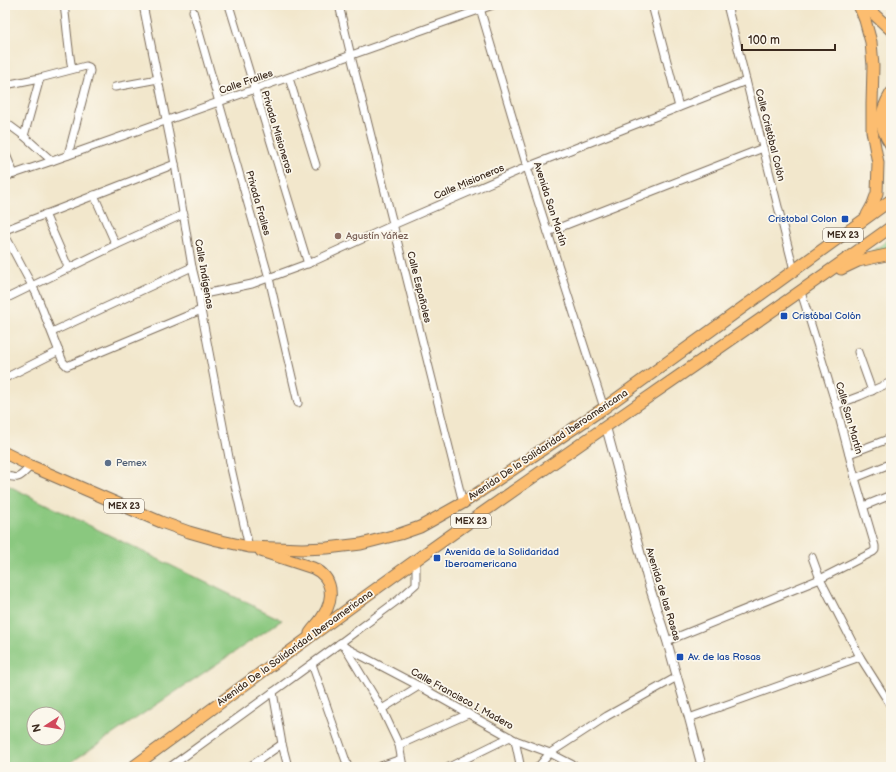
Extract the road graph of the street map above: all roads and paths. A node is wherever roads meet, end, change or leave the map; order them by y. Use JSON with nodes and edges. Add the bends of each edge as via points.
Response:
{"nodes":[{"id":1,"x":64,"y":5,"type":"edge"},
{"id":2,"x":143,"y":5,"type":"edge"},
{"id":3,"x":229,"y":5,"type":"edge"},
{"id":4,"x":340,"y":5,"type":"edge"},
{"id":5,"x":494,"y":5,"type":"edge"},
{"id":6,"x":652,"y":5,"type":"edge"},
{"id":7,"x":727,"y":5,"type":"edge"},
{"id":8,"x":859,"y":5,"type":"edge"},
{"id":9,"x":864,"y":5,"type":"edge"},
{"id":10,"x":479,"y":7,"type":"edge"},
{"id":11,"x":193,"y":11,"type":"dead end"},
{"id":12,"x":891,"y":30,"type":"edge"},
{"id":13,"x":350,"y":56,"type":"junction"},
{"id":14,"x":72,"y":69,"type":"junction"},
{"id":15,"x":40,"y":78,"type":"junction"},
{"id":16,"x":289,"y":78,"type":"junction"},
{"id":17,"x":158,"y":79,"type":"junction"},
{"id":18,"x":746,"y":81,"type":"junction"},
{"id":19,"x":5,"y":85,"type":"edge"},
{"id":20,"x":115,"y":87,"type":"dead end"},
{"id":21,"x":254,"y":90,"type":"junction"},
{"id":22,"x":891,"y":93,"type":"edge"},
{"id":23,"x":219,"y":102,"type":"junction"},
{"id":24,"x":679,"y":107,"type":"junction"},
{"id":25,"x":167,"y":121,"type":"junction"},
{"id":26,"x":5,"y":122,"type":"edge"},
{"id":27,"x":24,"y":136,"type":"junction"},
{"id":28,"x":891,"y":145,"type":"edge"},
{"id":29,"x":763,"y":148,"type":"junction"},
{"id":30,"x":5,"y":152,"type":"edge"},
{"id":31,"x":68,"y":155,"type":"junction"},
{"id":32,"x":52,"y":162,"type":"junction"},
{"id":33,"x":175,"y":164,"type":"junction"},
{"id":34,"x":316,"y":165,"type":"dead end"},
{"id":35,"x":527,"y":167,"type":"junction"},
{"id":36,"x":14,"y":174,"type":"junction"},
{"id":37,"x":5,"y":177,"type":"edge"},
{"id":38,"x":94,"y":195,"type":"junction"},
{"id":39,"x":891,"y":200,"type":"edge"},
{"id":40,"x":45,"y":214,"type":"junction"},
{"id":41,"x":184,"y":214,"type":"junction"},
{"id":42,"x":864,"y":220,"type":"junction"},
{"id":43,"x":393,"y":225,"type":"junction"},
{"id":44,"x":891,"y":227,"type":"edge"},
{"id":45,"x":548,"y":232,"type":"junction"},
{"id":46,"x":5,"y":235,"type":"edge"},
{"id":47,"x":116,"y":245,"type":"junction"},
{"id":48,"x":891,"y":254,"type":"edge"},
{"id":49,"x":308,"y":264,"type":"junction"},
{"id":50,"x":192,"y":266,"type":"junction"},
{"id":51,"x":68,"y":269,"type":"junction"},
{"id":52,"x":794,"y":270,"type":"junction"},
{"id":53,"x":269,"y":278,"type":"junction"},
{"id":54,"x":814,"y":283,"type":"junction"},
{"id":55,"x":32,"y":286,"type":"junction"},
{"id":56,"x":801,"y":292,"type":"junction"},
{"id":57,"x":199,"y":295,"type":"junction"},
{"id":58,"x":5,"y":300,"type":"edge"},
{"id":59,"x":201,"y":310,"type":"junction"},
{"id":60,"x":52,"y":332,"type":"junction"},
{"id":61,"x":58,"y":351,"type":"junction"},
{"id":62,"x":858,"y":352,"type":"dead end"},
{"id":63,"x":5,"y":378,"type":"edge"},
{"id":64,"x":891,"y":382,"type":"edge"},
{"id":65,"x":872,"y":391,"type":"junction"},
{"id":66,"x":298,"y":403,"type":"dead end"},
{"id":67,"x":836,"y":405,"type":"junction"},
{"id":68,"x":604,"y":408,"type":"junction"},
{"id":69,"x":606,"y":427,"type":"junction"},
{"id":70,"x":891,"y":438,"type":"edge"},
{"id":71,"x":5,"y":453,"type":"edge"},
{"id":72,"x":849,"y":454,"type":"junction"},
{"id":73,"x":890,"y":464,"type":"edge"},
{"id":74,"x":31,"y":466,"type":"junction"},
{"id":75,"x":5,"y":475,"type":"edge"},
{"id":76,"x":855,"y":478,"type":"junction"},
{"id":77,"x":891,"y":495,"type":"edge"},
{"id":78,"x":463,"y":503,"type":"junction"},
{"id":79,"x":864,"y":506,"type":"junction"},
{"id":80,"x":249,"y":547,"type":"junction"},
{"id":81,"x":812,"y":557,"type":"dead end"},
{"id":82,"x":416,"y":560,"type":"junction"},
{"id":83,"x":820,"y":579,"type":"junction"},
{"id":84,"x":668,"y":641,"type":"junction"},
{"id":85,"x":300,"y":644,"type":"junction"},
{"id":86,"x":342,"y":645,"type":"junction"},
{"id":87,"x":860,"y":657,"type":"junction"},
{"id":88,"x":312,"y":664,"type":"junction"},
{"id":89,"x":677,"y":677,"type":"junction"},
{"id":90,"x":419,"y":686,"type":"junction"},
{"id":91,"x":273,"y":692,"type":"junction"},
{"id":92,"x":891,"y":706,"type":"edge"},
{"id":93,"x":382,"y":709,"type":"junction"},
{"id":94,"x":468,"y":714,"type":"junction"},
{"id":95,"x":689,"y":718,"type":"junction"},
{"id":96,"x":512,"y":739,"type":"junction"},
{"id":97,"x":282,"y":744,"type":"junction"},
{"id":98,"x":399,"y":745,"type":"junction"},
{"id":99,"x":550,"y":754,"type":"junction"},
{"id":100,"x":401,"y":759,"type":"junction"},
{"id":101,"x":520,"y":764,"type":"dead end"},
{"id":102,"x":133,"y":767,"type":"edge"},
{"id":103,"x":170,"y":767,"type":"edge"},
{"id":104,"x":249,"y":767,"type":"edge"},
{"id":105,"x":288,"y":767,"type":"edge"},
{"id":106,"x":348,"y":767,"type":"edge"},
{"id":107,"x":378,"y":767,"type":"edge"},
{"id":108,"x":403,"y":767,"type":"edge"},
{"id":109,"x":449,"y":767,"type":"edge"},
{"id":110,"x":538,"y":767,"type":"edge"},
{"id":111,"x":577,"y":767,"type":"edge"},
{"id":112,"x":702,"y":767,"type":"edge"}],
"edges":[{"from":1,"to":14,"type":"street"},
{"from":2,"to":17,"type":"street","name":"Calle Indígenas"},
{"from":3,"to":21,"type":"street","name":"Privada Misioneros"},
{"from":4,"to":13,"type":"street","name":"Calle Españoles"},
{"from":5,"to":10,"type":"street","name":"Calle Frailes"},
{"from":6,"to":24,"type":"street"},
{"from":7,"to":18,"type":"street","name":"Calle Cristóbal Colón"},
{"from":8,"to":42,"type":"highway","via":[[871,42],[872,131],[878,163],[877,193]]},
{"from":9,"to":12,"type":"highway"},
{"from":10,"to":13,"type":"street","name":"Calle Frailes"},
{"from":10,"to":35,"type":"street","name":"Avenida San Martín"},
{"from":11,"to":23,"type":"street","name":"Privada Frailes"},
{"from":13,"to":16,"type":"street","name":"Calle Frailes"},
{"from":13,"to":43,"type":"street","name":"Calle Españoles"},
{"from":14,"to":15,"type":"street"},
{"from":14,"to":31,"type":"street","via":[[86,66],[90,71]]},
{"from":15,"to":19,"type":"street"},
{"from":15,"to":27,"type":"street"},
{"from":16,"to":21,"type":"street","name":"Calle Frailes"},
{"from":16,"to":34,"type":"street"},
{"from":17,"to":20,"type":"street"},
{"from":17,"to":25,"type":"street","name":"Calle Indígenas"},
{"from":18,"to":24,"type":"street","name":"Calle Misioneros"},
{"from":18,"to":29,"type":"street","name":"Calle Cristóbal Colón"},
{"from":21,"to":23,"type":"street","name":"Calle Frailes"},
{"from":21,"to":49,"type":"street","name":"Privada Misioneros"},
{"from":22,"to":28,"type":"highway","via":[[881,119],[884,136]]},
{"from":23,"to":25,"type":"street","name":"Calle Frailes"},
{"from":23,"to":53,"type":"street","name":"Privada Frailes"},
{"from":24,"to":35,"type":"street","name":"Calle Misioneros"},
{"from":25,"to":31,"type":"street","name":"Calle Frailes"},
{"from":25,"to":33,"type":"street","name":"Calle Indígenas"},
{"from":26,"to":27,"type":"street"},
{"from":27,"to":32,"type":"street"},
{"from":29,"to":45,"type":"street"},
{"from":29,"to":52,"type":"street","name":"Calle Cristóbal Colón"},
{"from":30,"to":36,"type":"street"},
{"from":31,"to":32,"type":"street","name":"Calle Frailes"},
{"from":32,"to":36,"type":"street","name":"Calle Frailes"},
{"from":33,"to":38,"type":"street"},
{"from":33,"to":41,"type":"street","name":"Calle Indígenas"},
{"from":35,"to":43,"type":"street","name":"Calle Misioneros"},
{"from":35,"to":45,"type":"street","name":"Avenida San Martín"},
{"from":36,"to":37,"type":"street","name":"Calle Frailes"},
{"from":38,"to":40,"type":"street"},
{"from":38,"to":47,"type":"street"},
{"from":39,"to":42,"type":"highway","name":"Avenida De la Solidaridad Iberoamericana","number":"MEX 23"},
{"from":40,"to":46,"type":"street"},
{"from":40,"to":51,"type":"street"},
{"from":41,"to":47,"type":"street"},
{"from":41,"to":50,"type":"street","name":"Calle Indígenas"},
{"from":42,"to":52,"type":"highway","name":"Avenida De la Solidaridad Iberoamericana","number":"MEX 23"},
{"from":43,"to":49,"type":"street","name":"Calle Misioneros"},
{"from":43,"to":78,"type":"street","name":"Calle Españoles"},
{"from":44,"to":54,"type":"highway","name":"Avenida De la Solidaridad Iberoamericana","number":"MEX 23"},
{"from":45,"to":68,"type":"street","name":"Avenida San Martín"},
{"from":46,"to":55,"type":"street"},
{"from":47,"to":51,"type":"street"},
{"from":48,"to":54,"type":"highway","via":[[858,262]]},
{"from":49,"to":53,"type":"street","name":"Calle Misioneros"},
{"from":50,"to":57,"type":"street","name":"Calle Indígenas"},
{"from":50,"to":60,"type":"street"},
{"from":51,"to":55,"type":"street"},
{"from":52,"to":68,"type":"highway","name":"Avenida De la Solidaridad Iberoamericana","number":"MEX 23"},
{"from":53,"to":57,"type":"street","name":"Calle Misioneros"},
{"from":53,"to":66,"type":"street","name":"Privada Frailes"},
{"from":54,"to":56,"type":"highway","name":"Avenida De la Solidaridad Iberoamericana","number":"MEX 23"},
{"from":55,"to":58,"type":"street"},
{"from":55,"to":60,"type":"street"},
{"from":56,"to":67,"type":"street","name":"Calle San Martín"},
{"from":56,"to":69,"type":"highway","name":"Avenida De la Solidaridad Iberoamericana","number":"MEX 23"},
{"from":57,"to":59,"type":"street","name":"Calle Indígenas"},
{"from":59,"to":61,"type":"street","via":[[68,366]]},
{"from":59,"to":80,"type":"street","name":"Calle Indígenas"},
{"from":60,"to":61,"type":"street"},
{"from":61,"to":63,"type":"street"},
{"from":62,"to":65,"type":"street"},
{"from":64,"to":65,"type":"street"},
{"from":65,"to":67,"type":"street"},
{"from":67,"to":72,"type":"street","name":"Calle San Martín"},
{"from":68,"to":78,"type":"highway","name":"Avenida De la Solidaridad Iberoamericana","number":"MEX 23"},
{"from":69,"to":82,"type":"highway","name":"Avenida De la Solidaridad Iberoamericana","number":"MEX 23"},
{"from":69,"to":84,"type":"street","name":"Avenida de las Rosas","via":[[649,585]]},
{"from":70,"to":72,"type":"street"},
{"from":71,"to":74,"type":"highway","name":"Avenida De la Solidaridad Iberoamericana","number":"MEX 23"},
{"from":72,"to":76,"type":"street","name":"Calle San Martín"},
{"from":73,"to":76,"type":"street"},
{"from":74,"to":75,"type":"street","via":[[20,477]]},
{"from":74,"to":80,"type":"highway","name":"Avenida De la Solidaridad Iberoamericana","number":"MEX 23","via":[[161,522],[217,540]]},
{"from":76,"to":79,"type":"street","name":"Calle San Martín"},
{"from":77,"to":79,"type":"street"},
{"from":78,"to":80,"type":"highway","name":"Avenida De la Solidaridad Iberoamericana","number":"MEX 23","via":[[420,527],[361,544],[326,548]]},
{"from":79,"to":83,"type":"street","name":"Calle San Martín","via":[[875,550]]},
{"from":80,"to":85,"type":"highway","via":[[313,568],[330,585],[330,599],[324,616]]},
{"from":81,"to":83,"type":"street"},
{"from":82,"to":85,"type":"highway","name":"Avenida De la Solidaridad Iberoamericana","number":"MEX 23"},
{"from":82,"to":86,"type":"street","via":[[416,584]]},
{"from":83,"to":84,"type":"street"},
{"from":83,"to":87,"type":"street"},
{"from":84,"to":89,"type":"street","name":"Avenida de las Rosas"},
{"from":85,"to":102,"type":"highway","name":"Avenida De la Solidaridad Iberoamericana","number":"MEX 23"},
{"from":86,"to":88,"type":"street"},
{"from":86,"to":90,"type":"street","name":"Calle Francisco I. Madero"},
{"from":86,"to":93,"type":"street"},
{"from":87,"to":92,"type":"street"},
{"from":87,"to":95,"type":"street"},
{"from":88,"to":91,"type":"street"},
{"from":88,"to":106,"type":"street"},
{"from":89,"to":95,"type":"street","name":"Avenida de las Rosas"},
{"from":89,"to":99,"type":"street","via":[[607,716]]},
{"from":90,"to":93,"type":"street"},
{"from":90,"to":94,"type":"street","name":"Calle Francisco I. Madero"},
{"from":91,"to":97,"type":"street"},
{"from":91,"to":103,"type":"street"},
{"from":93,"to":98,"type":"street"},
{"from":94,"to":96,"type":"street","name":"Calle Francisco I. Madero"},
{"from":94,"to":98,"type":"street"},
{"from":95,"to":112,"type":"street","name":"Avenida de las Rosas"},
{"from":96,"to":99,"type":"street","name":"Calle Francisco I. Madero"},
{"from":96,"to":101,"type":"street"},
{"from":96,"to":109,"type":"street"},
{"from":97,"to":104,"type":"street"},
{"from":97,"to":105,"type":"street"},
{"from":98,"to":100,"type":"street"},
{"from":99,"to":110,"type":"street"},
{"from":99,"to":111,"type":"street","name":"Calle Francisco I. Madero"},
{"from":100,"to":107,"type":"street"},
{"from":100,"to":108,"type":"street"}]}
